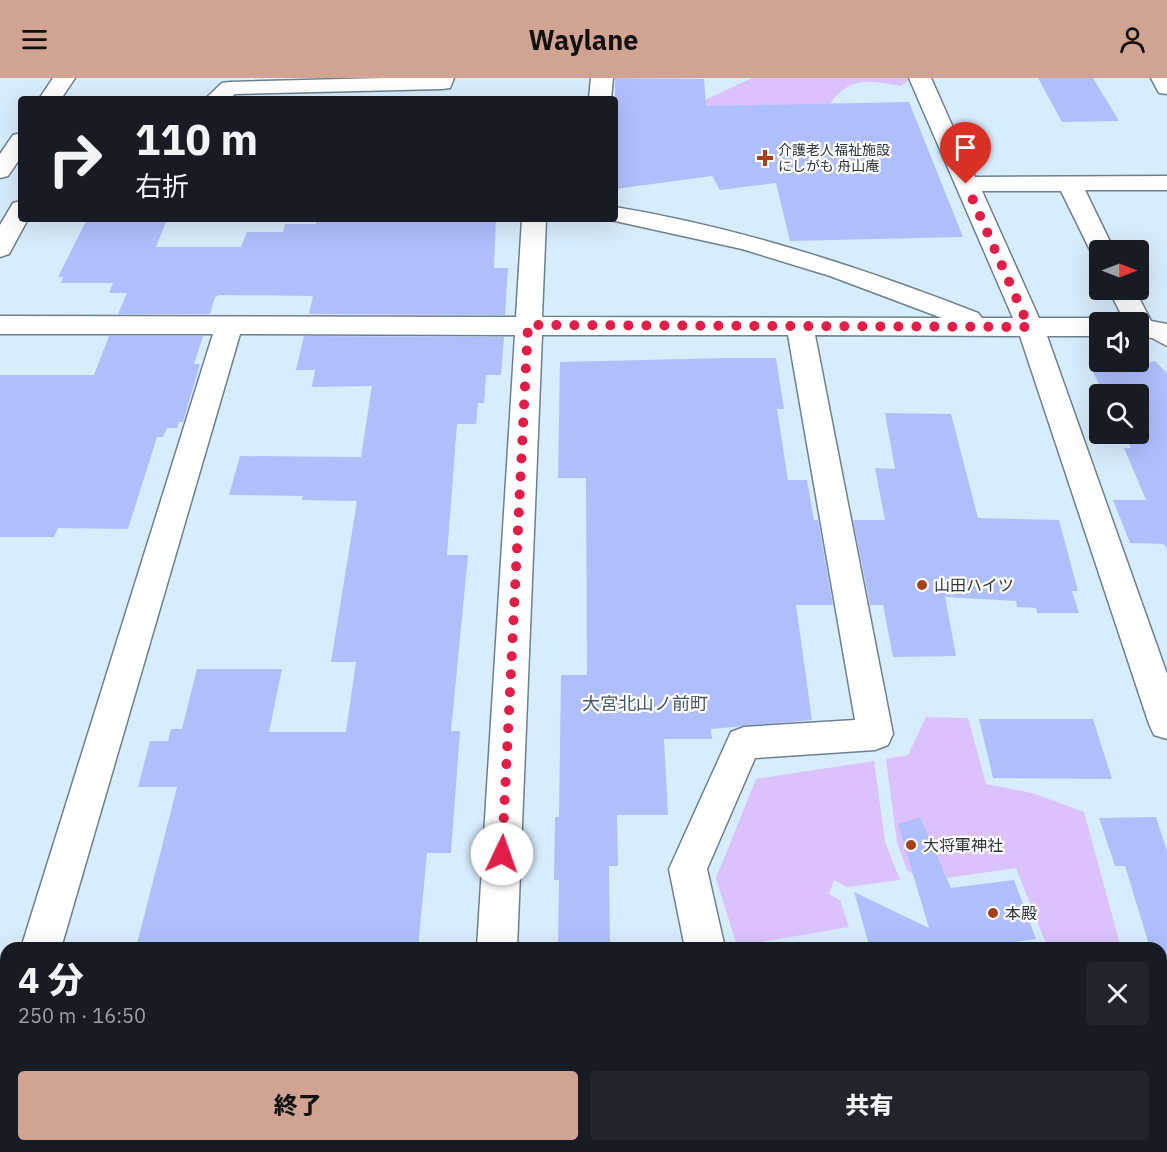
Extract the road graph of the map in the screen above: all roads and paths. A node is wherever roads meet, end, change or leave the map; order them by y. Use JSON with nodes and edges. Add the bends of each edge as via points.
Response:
{"nodes":[{"id":1,"x":64,"y":78,"type":"edge"},
{"id":2,"x":444,"y":78,"type":"edge"},
{"id":3,"x":602,"y":78,"type":"edge"},
{"id":4,"x":920,"y":78,"type":"edge"},
{"id":5,"x":1162,"y":78,"type":"edge"},
{"id":6,"x":1167,"y":88,"type":"edge"},
{"id":7,"x":52,"y":96,"type":"edge"},
{"id":8,"x":220,"y":96,"type":"edge"},
{"id":9,"x":600,"y":96,"type":"edge"},
{"id":10,"x":18,"y":145,"type":"edge"},
{"id":11,"x":0,"y":171,"type":"edge"},
{"id":12,"x":0,"y":176,"type":"edge"},
{"id":13,"x":18,"y":176,"type":"edge"},
{"id":14,"x":1167,"y":183,"type":"edge"},
{"id":15,"x":966,"y":184,"type":"junction"},
{"id":16,"x":1070,"y":184,"type":"junction"},
{"id":17,"x":18,"y":214,"type":"edge"},
{"id":18,"x":618,"y":215,"type":"edge"},
{"id":19,"x":534,"y":222,"type":"edge"},
{"id":20,"x":1097,"y":240,"type":"edge"},
{"id":21,"x":0,"y":249,"type":"edge"},
{"id":22,"x":1129,"y":300,"type":"edge"},
{"id":23,"x":0,"y":325,"type":"edge"},
{"id":24,"x":229,"y":325,"type":"junction"},
{"id":25,"x":528,"y":325,"type":"junction"},
{"id":26,"x":800,"y":325,"type":"junction"},
{"id":27,"x":1029,"y":327,"type":"junction"},
{"id":28,"x":1089,"y":327,"type":"edge"},
{"id":29,"x":990,"y":328,"type":"junction"},
{"id":30,"x":1150,"y":329,"type":"edge"},
{"id":31,"x":1167,"y":724,"type":"edge"},
{"id":32,"x":43,"y":942,"type":"edge"},
{"id":33,"x":497,"y":942,"type":"edge"},
{"id":34,"x":704,"y":942,"type":"edge"}],
"edges":[{"from":1,"to":7,"type":"street"},
{"from":2,"to":8,"type":"street","via":[[442,83],[230,88]]},
{"from":3,"to":9,"type":"street"},
{"from":4,"to":15,"type":"street"},
{"from":5,"to":6,"type":"street"},
{"from":10,"to":11,"type":"street"},
{"from":12,"to":13,"type":"street"},
{"from":14,"to":16,"type":"street"},
{"from":15,"to":16,"type":"street"},
{"from":15,"to":27,"type":"street"},
{"from":16,"to":20,"type":"street"},
{"from":17,"to":21,"type":"street"},
{"from":18,"to":29,"type":"street","via":[[717,234],[809,260]]},
{"from":19,"to":25,"type":"street"},
{"from":22,"to":30,"type":"street"},
{"from":23,"to":24,"type":"street"},
{"from":24,"to":25,"type":"street"},
{"from":24,"to":32,"type":"street"},
{"from":25,"to":26,"type":"street"},
{"from":25,"to":33,"type":"street"},
{"from":26,"to":29,"type":"street"},
{"from":26,"to":34,"type":"street","via":[[874,734],[744,743],[688,869]]},
{"from":27,"to":28,"type":"street"},
{"from":27,"to":29,"type":"street"},
{"from":27,"to":31,"type":"street"}]}
